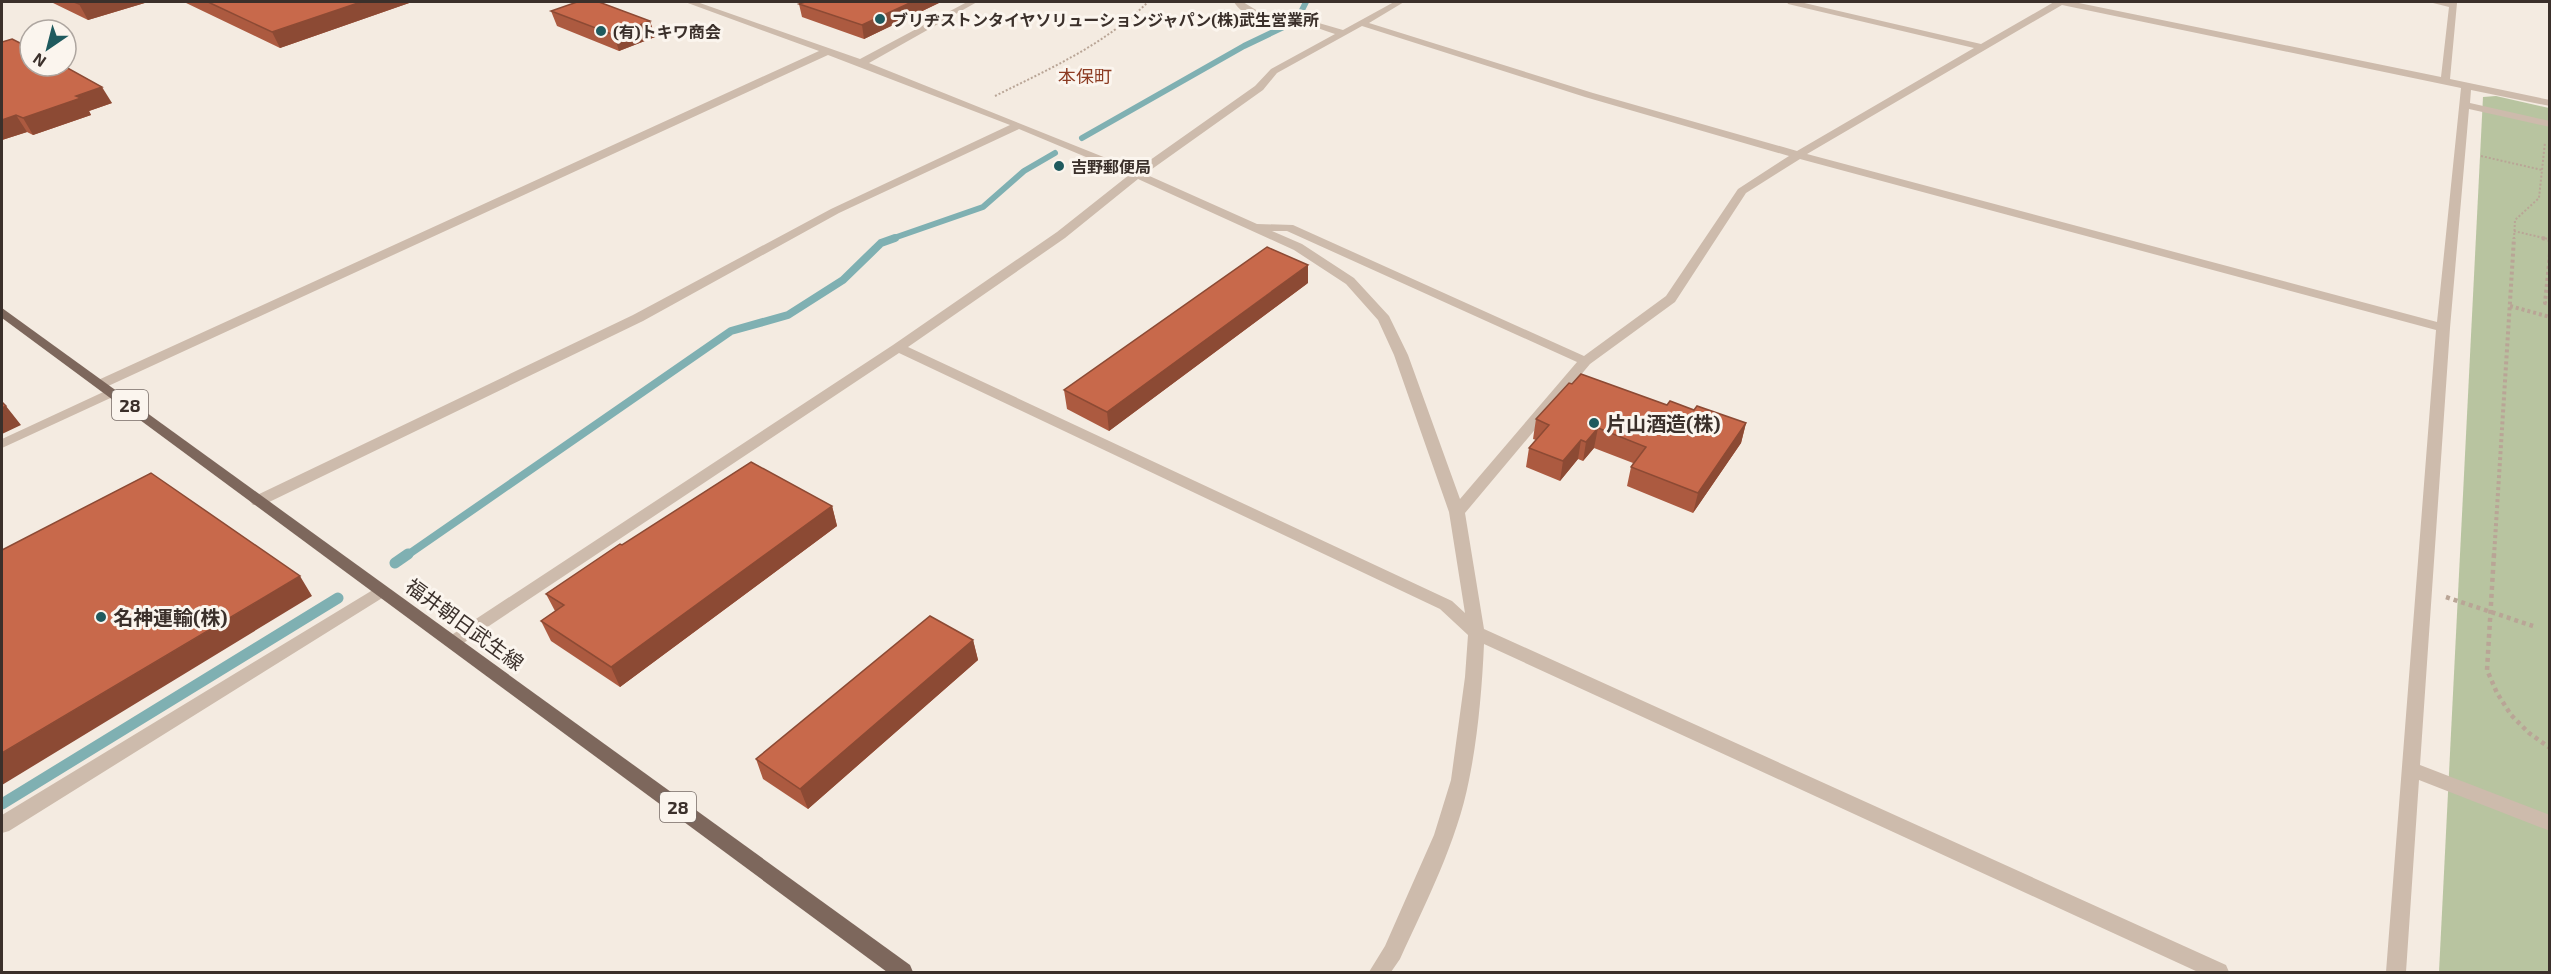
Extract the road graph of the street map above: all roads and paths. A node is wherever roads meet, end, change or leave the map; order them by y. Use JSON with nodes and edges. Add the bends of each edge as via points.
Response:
{"nodes":[{"id":1,"x":690,"y":2,"type":"edge"},
{"id":2,"x":730,"y":2,"type":"edge"},
{"id":3,"x":973,"y":2,"type":"edge"},
{"id":4,"x":1148,"y":2,"type":"edge"},
{"id":5,"x":1238,"y":2,"type":"edge"},
{"id":6,"x":1400,"y":2,"type":"edge"},
{"id":7,"x":1791,"y":2,"type":"edge"},
{"id":8,"x":2061,"y":2,"type":"edge"},
{"id":9,"x":2434,"y":2,"type":"edge"},
{"id":10,"x":710,"y":9,"type":"junction"},
{"id":11,"x":1361,"y":23,"type":"junction"},
{"id":12,"x":1344,"y":33,"type":"junction"},
{"id":13,"x":1980,"y":47,"type":"junction"},
{"id":14,"x":828,"y":51,"type":"junction"},
{"id":15,"x":861,"y":63,"type":"junction"},
{"id":16,"x":2445,"y":82,"type":"junction"},
{"id":17,"x":2466,"y":86,"type":"junction"},
{"id":18,"x":2550,"y":104,"type":"edge"},
{"id":19,"x":2464,"y":105,"type":"junction"},
{"id":20,"x":972,"y":107,"type":"junction"},
{"id":21,"x":2550,"y":124,"type":"edge"},
{"id":22,"x":1019,"y":125,"type":"junction"},
{"id":23,"x":2546,"y":140,"type":"dead end"},
{"id":24,"x":2460,"y":151,"type":"junction"},
{"id":25,"x":1798,"y":155,"type":"junction"},
{"id":26,"x":2542,"y":170,"type":"junction"},
{"id":27,"x":1136,"y":175,"type":"junction"},
{"id":28,"x":1251,"y":227,"type":"junction"},
{"id":29,"x":2514,"y":231,"type":"junction"},
{"id":30,"x":2550,"y":240,"type":"edge"},
{"id":31,"x":2550,"y":254,"type":"edge"},
{"id":32,"x":2550,"y":304,"type":"edge"},
{"id":33,"x":2510,"y":306,"type":"junction"},
{"id":34,"x":2,"y":312,"type":"edge"},
{"id":35,"x":2550,"y":317,"type":"edge"},
{"id":36,"x":2443,"y":328,"type":"junction"},
{"id":37,"x":898,"y":348,"type":"junction"},
{"id":38,"x":1585,"y":361,"type":"junction"},
{"id":39,"x":106,"y":388,"type":"junction"},
{"id":40,"x":2,"y":444,"type":"edge"},
{"id":41,"x":258,"y":501,"type":"junction"},
{"id":42,"x":1457,"y":512,"type":"junction"},
{"id":43,"x":2423,"y":589,"type":"junction"},
{"id":44,"x":381,"y":591,"type":"junction"},
{"id":45,"x":2491,"y":612,"type":"junction"},
{"id":46,"x":2533,"y":626,"type":"dead end"},
{"id":47,"x":1476,"y":633,"type":"junction"},
{"id":48,"x":453,"y":642,"type":"junction"},
{"id":49,"x":2550,"y":748,"type":"edge"},
{"id":50,"x":2410,"y":769,"type":"junction"},
{"id":51,"x":2550,"y":823,"type":"edge"},
{"id":52,"x":2,"y":825,"type":"edge"},
{"id":53,"x":903,"y":972,"type":"edge"},
{"id":54,"x":1379,"y":972,"type":"edge"},
{"id":55,"x":2219,"y":972,"type":"edge"},
{"id":56,"x":2396,"y":972,"type":"edge"}],
"edges":[{"from":1,"to":10,"type":"street"},
{"from":2,"to":10,"type":"street"},
{"from":3,"to":15,"type":"street"},
{"from":4,"to":20,"type":"path","via":[[1131,20],[1092,47]]},
{"from":5,"to":12,"type":"street","via":[[1247,12],[1265,18],[1297,20]]},
{"from":6,"to":11,"type":"street"},
{"from":7,"to":13,"type":"street"},
{"from":8,"to":13,"type":"street"},
{"from":8,"to":16,"type":"street"},
{"from":9,"to":16,"type":"street","via":[[2454,5]]},
{"from":10,"to":14,"type":"street"},
{"from":11,"to":12,"type":"street"},
{"from":11,"to":25,"type":"street","via":[[1588,95]]},
{"from":12,"to":27,"type":"street","via":[[1274,71],[1259,88]]},
{"from":13,"to":25,"type":"street"},
{"from":14,"to":15,"type":"street"},
{"from":14,"to":39,"type":"street"},
{"from":15,"to":20,"type":"street"},
{"from":16,"to":17,"type":"street"},
{"from":17,"to":18,"type":"street"},
{"from":17,"to":19,"type":"street"},
{"from":19,"to":21,"type":"street"},
{"from":19,"to":24,"type":"street"},
{"from":20,"to":22,"type":"street"},
{"from":22,"to":27,"type":"street"},
{"from":22,"to":41,"type":"street","via":[[835,211],[638,318]]},
{"from":23,"to":26,"type":"path"},
{"from":24,"to":26,"type":"path"},
{"from":24,"to":36,"type":"street"},
{"from":25,"to":36,"type":"street"},
{"from":25,"to":38,"type":"street","via":[[1742,191],[1671,299]]},
{"from":26,"to":29,"type":"path","via":[[2539,198],[2515,220]]},
{"from":27,"to":28,"type":"street"},
{"from":27,"to":37,"type":"street","via":[[1061,235]]},
{"from":28,"to":38,"type":"street","via":[[1288,228]]},
{"from":28,"to":42,"type":"street","via":[[1298,247],[1350,281],[1384,319],[1401,355]]},
{"from":29,"to":30,"type":"path"},
{"from":29,"to":33,"type":"path"},
{"from":31,"to":32,"type":"path","via":[[2545,303]]},
{"from":33,"to":35,"type":"path"},
{"from":33,"to":45,"type":"path"},
{"from":34,"to":39,"type":"main road","name":"福井朝日武生線","number":"28"},
{"from":36,"to":43,"type":"street"},
{"from":37,"to":47,"type":"street","via":[[1446,605]]},
{"from":37,"to":48,"type":"street"},
{"from":38,"to":42,"type":"street"},
{"from":39,"to":40,"type":"street"},
{"from":39,"to":41,"type":"main road","name":"福井朝日武生線","number":"28"},
{"from":41,"to":44,"type":"main road","name":"福井朝日武生線","number":"28"},
{"from":42,"to":47,"type":"street"},
{"from":43,"to":45,"type":"path"},
{"from":43,"to":50,"type":"street"},
{"from":44,"to":48,"type":"main road","name":"福井朝日武生線","number":"28"},
{"from":44,"to":52,"type":"street"},
{"from":45,"to":46,"type":"path"},
{"from":45,"to":49,"type":"path","via":[[2487,670],[2493,691],[2517,720]]},
{"from":47,"to":54,"type":"street","via":[[1460,780],[1444,835],[1393,952]]},
{"from":47,"to":55,"type":"street"},
{"from":48,"to":53,"type":"main road","name":"福井朝日武生線","number":"28"},
{"from":50,"to":51,"type":"street"},
{"from":50,"to":56,"type":"street"}]}
